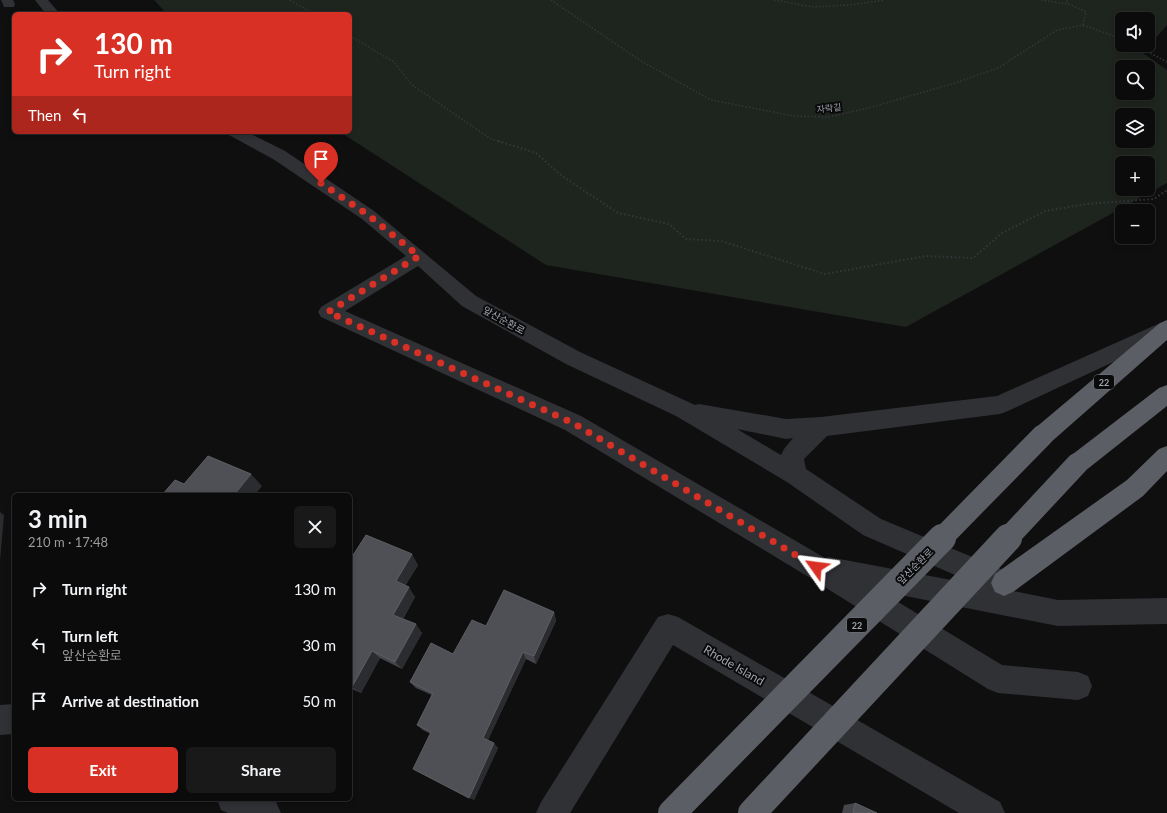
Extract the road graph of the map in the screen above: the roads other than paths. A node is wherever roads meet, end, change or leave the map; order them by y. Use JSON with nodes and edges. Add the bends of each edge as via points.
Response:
{"nodes":[{"id":1,"x":41,"y":0,"type":"edge"},
{"id":2,"x":51,"y":12,"type":"edge"},
{"id":3,"x":239,"y":134,"type":"edge"},
{"id":4,"x":419,"y":256,"type":"junction"},
{"id":5,"x":1167,"y":328,"type":"edge"},
{"id":6,"x":1167,"y":394,"type":"edge"},
{"id":7,"x":684,"y":410,"type":"junction"},
{"id":8,"x":821,"y":427,"type":"junction"},
{"id":9,"x":1167,"y":456,"type":"edge"},
{"id":10,"x":795,"y":475,"type":"junction"},
{"id":11,"x":816,"y":567,"type":"junction"},
{"id":12,"x":1004,"y":582,"type":"joint"},
{"id":13,"x":1167,"y":611,"type":"edge"},
{"id":14,"x":1078,"y":686,"type":"dead end"},
{"id":15,"x":12,"y":719,"type":"edge"},
{"id":16,"x":0,"y":720,"type":"edge"},
{"id":17,"x":237,"y":801,"type":"edge"},
{"id":18,"x":265,"y":813,"type":"edge"},
{"id":19,"x":552,"y":813,"type":"edge"},
{"id":20,"x":672,"y":813,"type":"edge"},
{"id":21,"x":752,"y":813,"type":"edge"},
{"id":22,"x":989,"y":813,"type":"edge"}],
"edges":[{"from":1,"to":2,"type":"street"},
{"from":3,"to":4,"type":"street","name":"앞산순환로","via":[[279,155],[309,175],[368,215]]},
{"from":4,"to":7,"type":"street","name":"앞산순환로","via":[[469,301],[573,358]]},
{"from":4,"to":11,"type":"street","via":[[328,312],[573,423]]},
{"from":5,"to":8,"type":"street","via":[[1000,405]]},
{"from":5,"to":20,"type":"highway","name":"앞산순환로","number":"22","bridge":true,"via":[[1042,436]]},
{"from":6,"to":21,"type":"highway","bridge":true,"via":[[1077,464]]},
{"from":7,"to":8,"type":"street","via":[[786,429]]},
{"from":7,"to":10,"type":"street","name":"앞산순환로"},
{"from":8,"to":10,"type":"street","via":[[792,456]]},
{"from":9,"to":12,"type":"highway","via":[[1135,488]]},
{"from":10,"to":12,"type":"street","name":"앞산순환로","via":[[872,527]]},
{"from":11,"to":13,"type":"street","via":[[1058,613]]},
{"from":11,"to":14,"type":"street","via":[[998,679]]},
{"from":15,"to":16,"type":"street"},
{"from":17,"to":18,"type":"street"},
{"from":19,"to":22,"type":"street","name":"Rhode Island","via":[[668,627]]}]}
